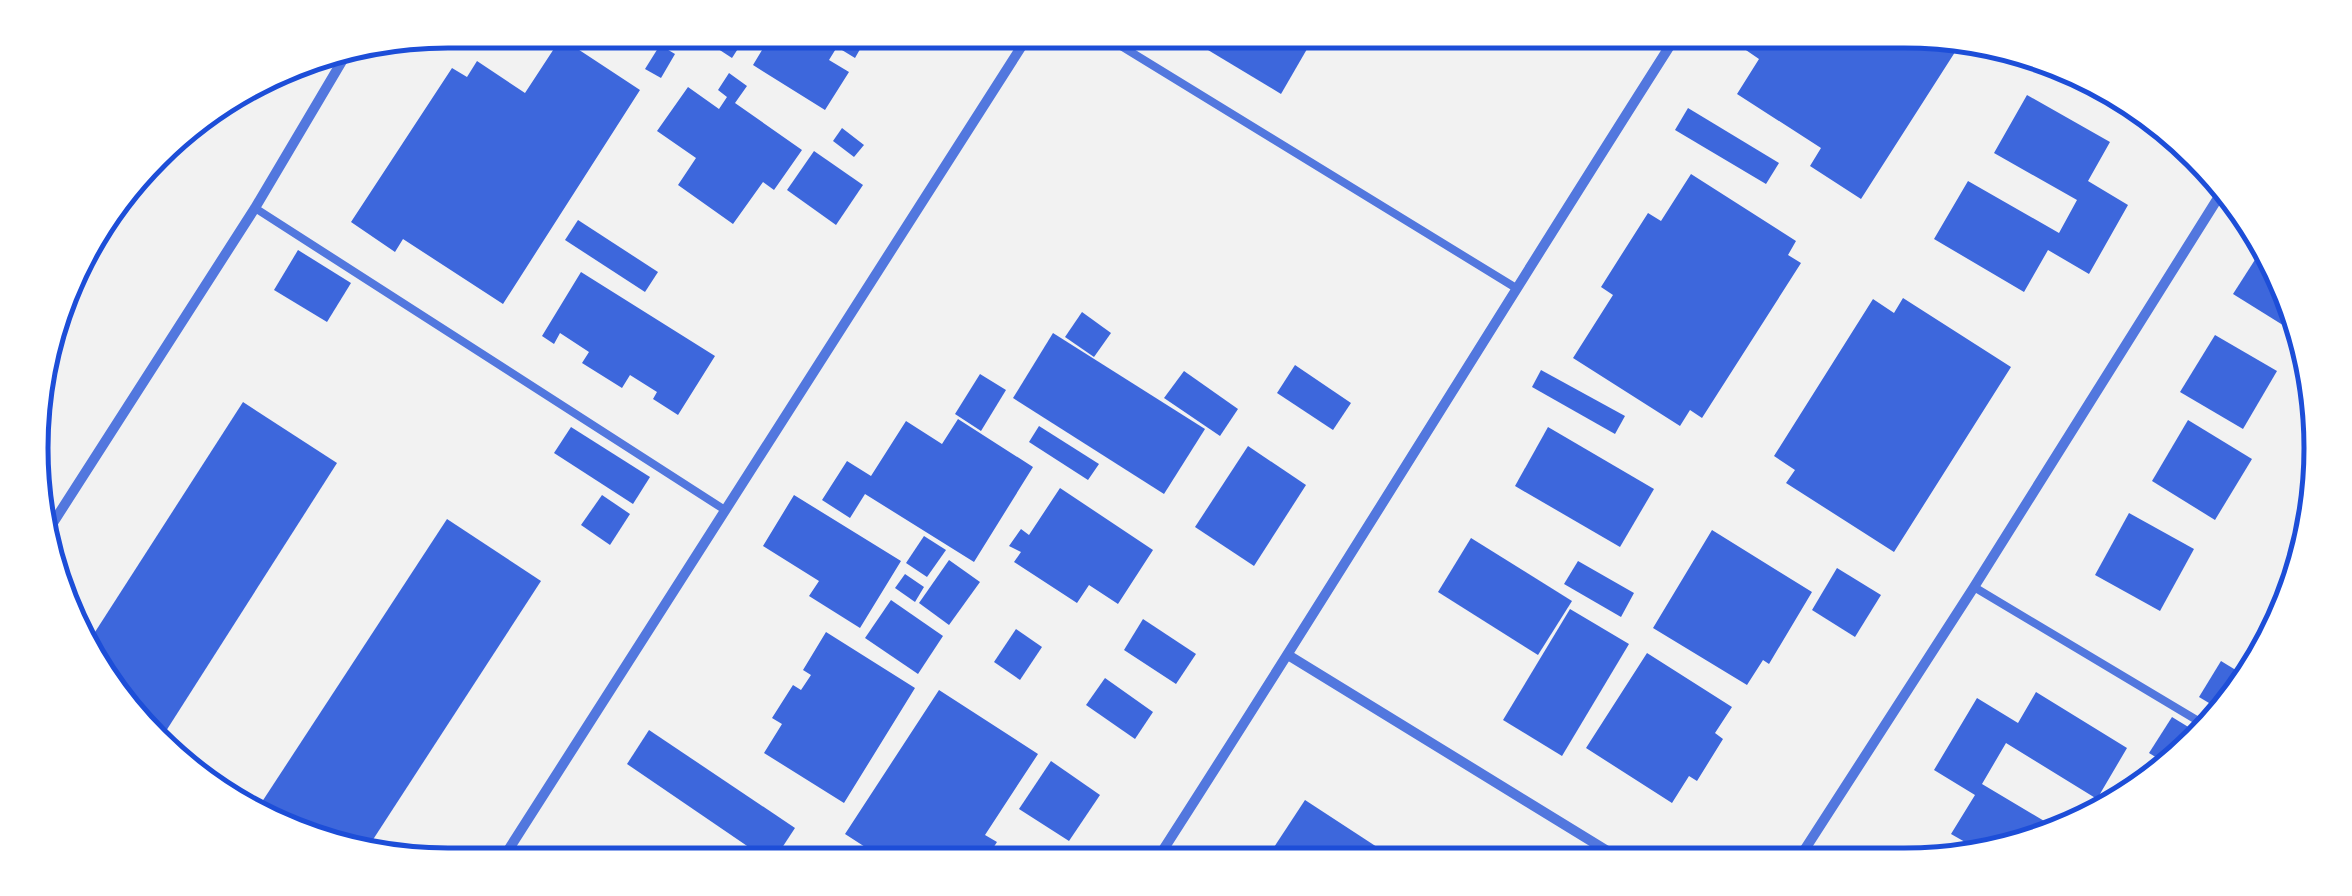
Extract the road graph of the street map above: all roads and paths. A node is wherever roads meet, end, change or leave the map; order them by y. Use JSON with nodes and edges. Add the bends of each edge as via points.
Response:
{"nodes":[{"id":1,"x":1020,"y":48,"type":"edge"},
{"id":2,"x":1124,"y":48,"type":"edge"},
{"id":3,"x":1669,"y":48,"type":"edge"},
{"id":4,"x":341,"y":62,"type":"edge"},
{"id":5,"x":2218,"y":199,"type":"edge"},
{"id":6,"x":255,"y":208,"type":"junction"},
{"id":7,"x":1516,"y":288,"type":"junction"},
{"id":8,"x":725,"y":510,"type":"junction"},
{"id":9,"x":54,"y":521,"type":"edge"},
{"id":10,"x":1974,"y":587,"type":"junction"},
{"id":11,"x":1288,"y":655,"type":"junction"},
{"id":12,"x":2197,"y":720,"type":"edge"},
{"id":13,"x":509,"y":848,"type":"edge"},
{"id":14,"x":1164,"y":848,"type":"edge"},
{"id":15,"x":1603,"y":848,"type":"edge"},
{"id":16,"x":1806,"y":848,"type":"edge"}],
"edges":[{"from":1,"to":8,"type":"street"},
{"from":2,"to":7,"type":"lane"},
{"from":3,"to":7,"type":"street"},
{"from":4,"to":6,"type":"street"},
{"from":5,"to":10,"type":"street"},
{"from":6,"to":8,"type":"lane"},
{"from":6,"to":9,"type":"street"},
{"from":7,"to":11,"type":"street"},
{"from":8,"to":13,"type":"street"},
{"from":10,"to":12,"type":"lane"},
{"from":10,"to":16,"type":"street"},
{"from":11,"to":14,"type":"street"},
{"from":11,"to":15,"type":"street"}]}
